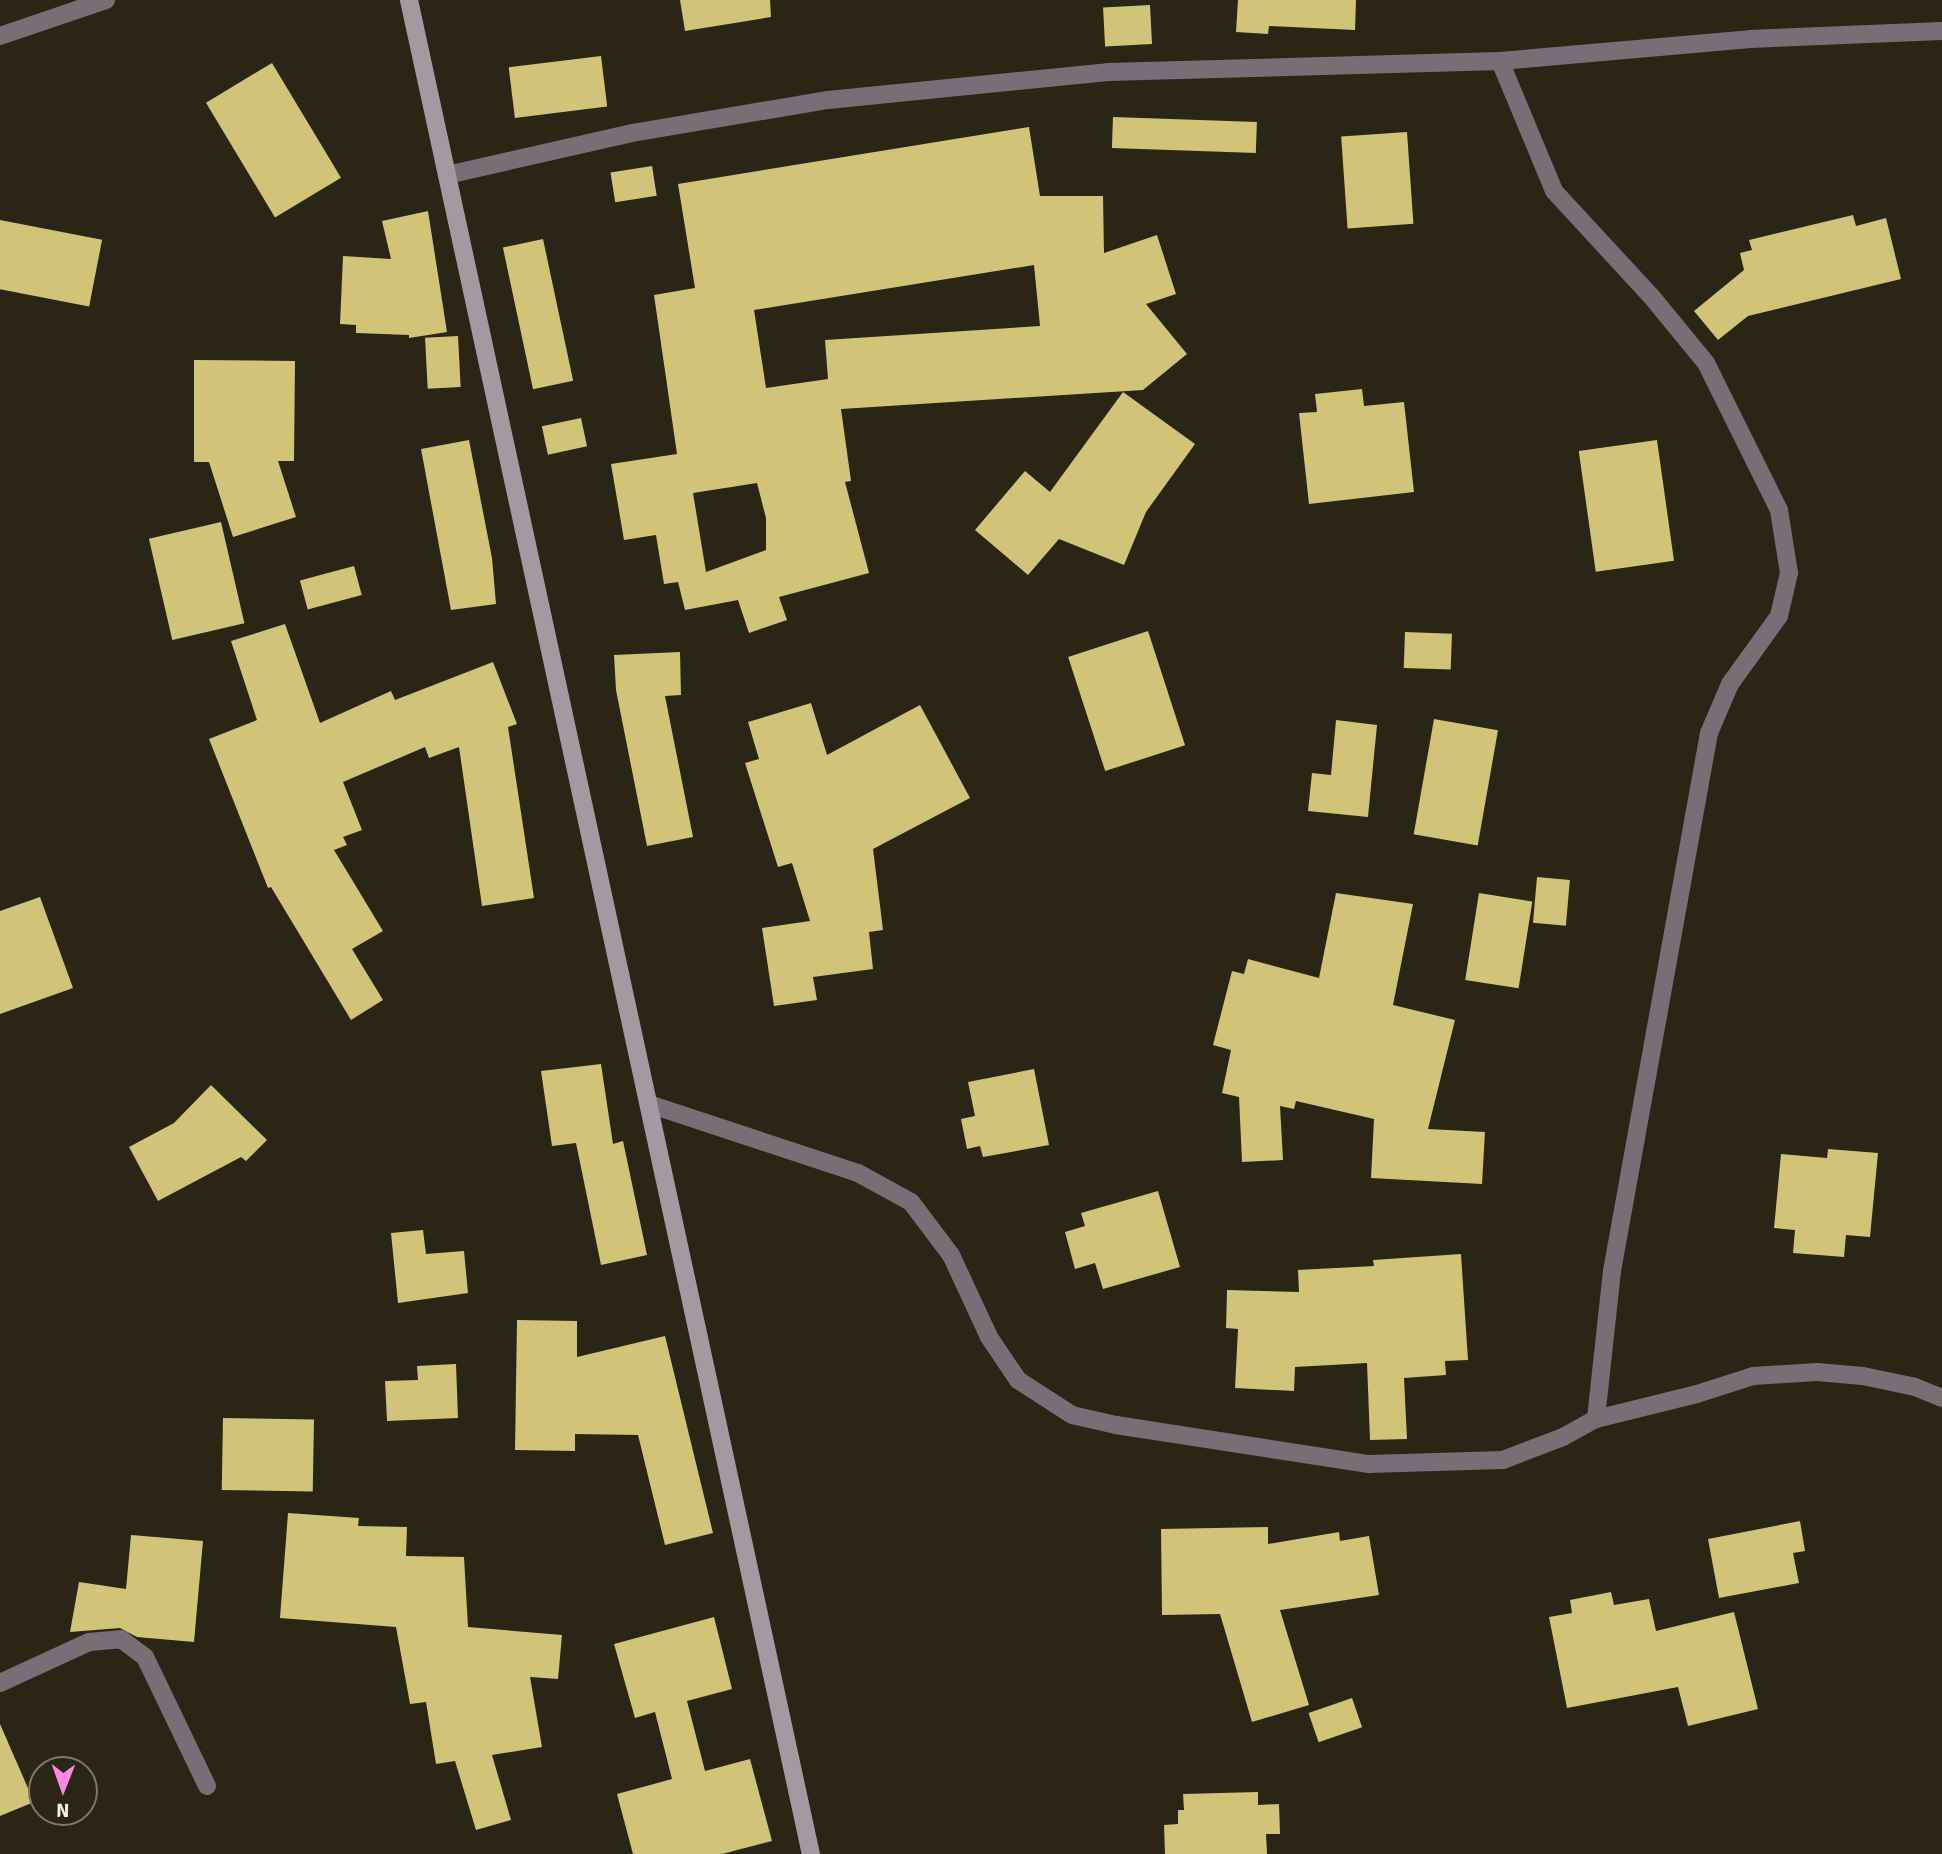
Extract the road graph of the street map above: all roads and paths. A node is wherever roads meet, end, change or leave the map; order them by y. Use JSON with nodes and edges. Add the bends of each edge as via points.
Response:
{"nodes":[{"id":1,"x":106,"y":0,"type":"edge"},
{"id":2,"x":410,"y":0,"type":"edge"},
{"id":3,"x":1942,"y":31,"type":"edge"},
{"id":4,"x":0,"y":36,"type":"edge"},
{"id":5,"x":1500,"y":61,"type":"junction"},
{"id":6,"x":447,"y":175,"type":"junction"},
{"id":7,"x":649,"y":1104,"type":"junction"},
{"id":8,"x":1942,"y":1398,"type":"edge"},
{"id":9,"x":1595,"y":1419,"type":"junction"},
{"id":10,"x":0,"y":1683,"type":"edge"},
{"id":11,"x":207,"y":1786,"type":"dead end"},
{"id":12,"x":811,"y":1854,"type":"edge"}],
"edges":[{"from":1,"to":4,"type":"street"},
{"from":2,"to":6,"type":"main road"},
{"from":3,"to":5,"type":"street","via":[[1751,39]]},
{"from":5,"to":6,"type":"street","via":[[1108,72],[828,100],[632,133]]},
{"from":5,"to":9,"type":"street","via":[[1554,191],[1706,363],[1779,510],[1789,573],[1779,615],[1730,684],[1709,733],[1614,1258]]},
{"from":6,"to":7,"type":"main road"},
{"from":7,"to":9,"type":"street","via":[[858,1173],[911,1202],[951,1255],[989,1337],[1018,1380],[1072,1415],[1369,1464],[1503,1460]]},
{"from":7,"to":12,"type":"main road"},
{"from":8,"to":9,"type":"street","via":[[1876,1378],[1817,1372],[1754,1376]]},
{"from":10,"to":11,"type":"street","via":[[89,1642],[121,1639],[145,1657]]}]}
